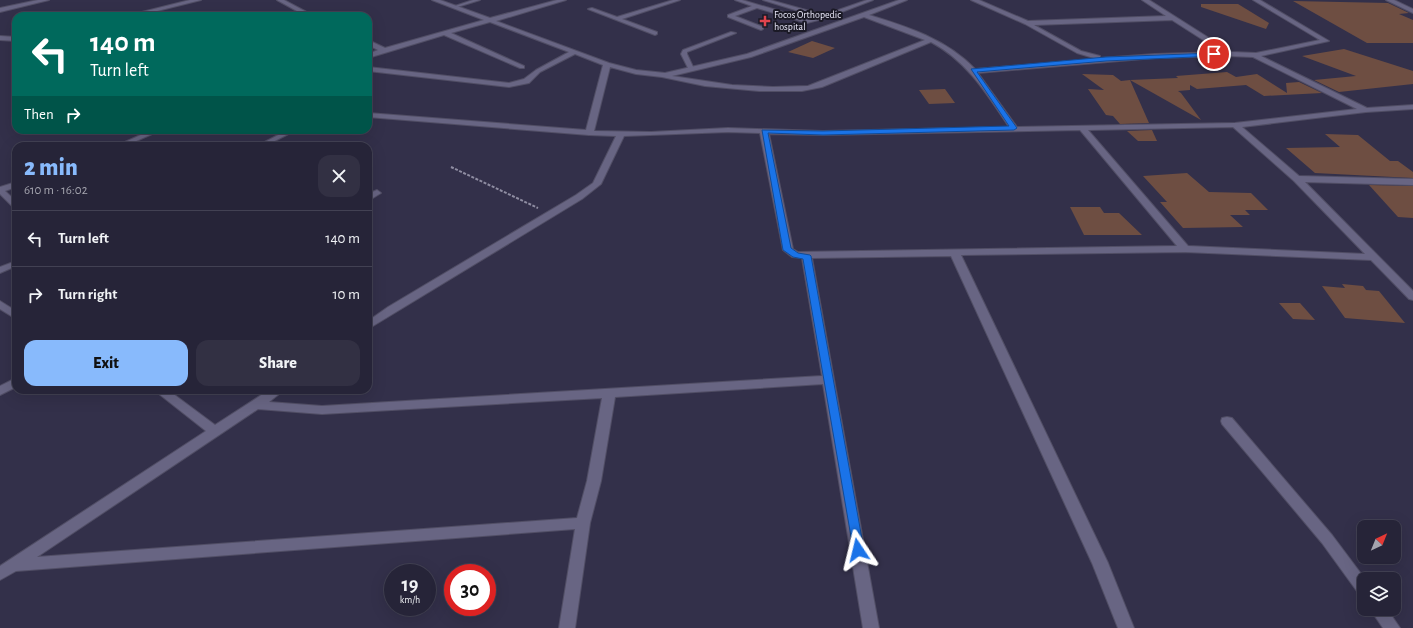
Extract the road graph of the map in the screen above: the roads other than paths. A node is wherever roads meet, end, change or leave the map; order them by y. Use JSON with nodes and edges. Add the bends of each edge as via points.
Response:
{"nodes":[{"id":1,"x":46,"y":0,"type":"edge"},
{"id":2,"x":198,"y":0,"type":"edge"},
{"id":3,"x":280,"y":0,"type":"edge"},
{"id":4,"x":435,"y":0,"type":"edge"},
{"id":5,"x":478,"y":0,"type":"edge"},
{"id":6,"x":563,"y":0,"type":"edge"},
{"id":7,"x":678,"y":0,"type":"edge"},
{"id":8,"x":737,"y":0,"type":"edge"},
{"id":9,"x":871,"y":0,"type":"edge"},
{"id":10,"x":904,"y":0,"type":"edge"},
{"id":11,"x":974,"y":0,"type":"edge"},
{"id":12,"x":1146,"y":0,"type":"edge"},
{"id":13,"x":1256,"y":0,"type":"edge"},
{"id":14,"x":1389,"y":0,"type":"edge"},
{"id":15,"x":767,"y":1,"type":"edge"},
{"id":16,"x":757,"y":6,"type":"junction"},
{"id":17,"x":454,"y":7,"type":"junction"},
{"id":18,"x":590,"y":9,"type":"dead end"},
{"id":19,"x":0,"y":10,"type":"edge"},
{"id":20,"x":146,"y":12,"type":"edge"},
{"id":21,"x":303,"y":12,"type":"edge"},
{"id":22,"x":1413,"y":12,"type":"edge"},
{"id":23,"x":862,"y":14,"type":"junction"},
{"id":24,"x":824,"y":17,"type":"junction"},
{"id":25,"x":1173,"y":18,"type":"junction"},
{"id":26,"x":616,"y":19,"type":"junction"},
{"id":27,"x":490,"y":20,"type":"junction"},
{"id":28,"x":1027,"y":23,"type":"junction"},
{"id":29,"x":762,"y":28,"type":"dead end"},
{"id":30,"x":445,"y":33,"type":"junction"},
{"id":31,"x":655,"y":33,"type":"dead end"},
{"id":32,"x":733,"y":33,"type":"dead end"},
{"id":33,"x":0,"y":38,"type":"edge"},
{"id":34,"x":12,"y":39,"type":"edge"},
{"id":35,"x":930,"y":40,"type":"junction"},
{"id":36,"x":372,"y":44,"type":"edge"},
{"id":37,"x":384,"y":50,"type":"junction"},
{"id":38,"x":574,"y":52,"type":"junction"},
{"id":39,"x":372,"y":54,"type":"edge"},
{"id":40,"x":1229,"y":54,"type":"junction"},
{"id":41,"x":1256,"y":55,"type":"junction"},
{"id":42,"x":1106,"y":59,"type":"junction"},
{"id":43,"x":607,"y":64,"type":"junction"},
{"id":44,"x":522,"y":67,"type":"dead end"},
{"id":45,"x":372,"y":69,"type":"edge"},
{"id":46,"x":691,"y":69,"type":"junction"},
{"id":47,"x":973,"y":71,"type":"junction"},
{"id":48,"x":665,"y":75,"type":"junction"},
{"id":49,"x":1413,"y":107,"type":"edge"},
{"id":50,"x":1366,"y":110,"type":"junction"},
{"id":51,"x":372,"y":115,"type":"edge"},
{"id":52,"x":1235,"y":125,"type":"junction"},
{"id":53,"x":1014,"y":128,"type":"junction"},
{"id":54,"x":1082,"y":128,"type":"junction"},
{"id":55,"x":764,"y":131,"type":"junction"},
{"id":56,"x":590,"y":133,"type":"junction"},
{"id":57,"x":148,"y":134,"type":"edge"},
{"id":58,"x":285,"y":134,"type":"edge"},
{"id":59,"x":621,"y":134,"type":"junction"},
{"id":60,"x":129,"y":142,"type":"edge"},
{"id":61,"x":268,"y":142,"type":"edge"},
{"id":62,"x":1297,"y":179,"type":"junction"},
{"id":63,"x":1413,"y":182,"type":"edge"},
{"id":64,"x":12,"y":186,"type":"edge"},
{"id":65,"x":0,"y":190,"type":"edge"},
{"id":66,"x":377,"y":194,"type":"dead end"},
{"id":67,"x":372,"y":196,"type":"edge"},
{"id":68,"x":12,"y":201,"type":"edge"},
{"id":69,"x":1185,"y":249,"type":"junction"},
{"id":70,"x":955,"y":254,"type":"junction"},
{"id":71,"x":807,"y":256,"type":"junction"},
{"id":72,"x":1375,"y":257,"type":"junction"},
{"id":73,"x":12,"y":265,"type":"edge"},
{"id":74,"x":0,"y":270,"type":"edge"},
{"id":75,"x":1413,"y":297,"type":"edge"},
{"id":76,"x":0,"y":304,"type":"edge"},
{"id":77,"x":12,"y":313,"type":"edge"},
{"id":78,"x":372,"y":323,"type":"edge"},
{"id":79,"x":829,"y":380,"type":"junction"},
{"id":80,"x":12,"y":384,"type":"edge"},
{"id":81,"x":0,"y":391,"type":"edge"},
{"id":82,"x":165,"y":394,"type":"edge"},
{"id":83,"x":272,"y":394,"type":"edge"},
{"id":84,"x":608,"y":394,"type":"junction"},
{"id":85,"x":256,"y":406,"type":"junction"},
{"id":86,"x":1227,"y":421,"type":"dead end"},
{"id":87,"x":214,"y":431,"type":"junction"},
{"id":88,"x":583,"y":523,"type":"junction"},
{"id":89,"x":15,"y":565,"type":"junction"},
{"id":90,"x":0,"y":574,"type":"edge"},
{"id":91,"x":1357,"y":579,"type":"edge"},
{"id":92,"x":1383,"y":616,"type":"edge"},
{"id":93,"x":567,"y":628,"type":"edge"},
{"id":94,"x":871,"y":628,"type":"edge"},
{"id":95,"x":1126,"y":628,"type":"edge"},
{"id":96,"x":1392,"y":628,"type":"edge"}],
"edges":[{"from":1,"to":19,"type":"street"},
{"from":2,"to":20,"type":"street"},
{"from":3,"to":21,"type":"street"},
{"from":4,"to":17,"type":"street"},
{"from":5,"to":17,"type":"lane"},
{"from":6,"to":27,"type":"street"},
{"from":7,"to":26,"type":"lane"},
{"from":8,"to":16,"type":"lane"},
{"from":9,"to":24,"type":"lane"},
{"from":10,"to":23,"type":"street"},
{"from":11,"to":28,"type":"street"},
{"from":12,"to":25,"type":"street"},
{"from":13,"to":41,"type":"street","via":[[1326,41]]},
{"from":14,"to":22,"type":"street"},
{"from":15,"to":16,"type":"lane"},
{"from":15,"to":24,"type":"lane"},
{"from":16,"to":24,"type":"lane","via":[[807,21]]},
{"from":16,"to":29,"type":"lane","via":[[730,16]]},
{"from":17,"to":27,"type":"street"},
{"from":18,"to":26,"type":"lane"},
{"from":23,"to":35,"type":"street"},
{"from":23,"to":46,"type":"street","via":[[749,56]]},
{"from":25,"to":28,"type":"street"},
{"from":25,"to":40,"type":"street"},
{"from":26,"to":31,"type":"lane"},
{"from":27,"to":30,"type":"street"},
{"from":27,"to":38,"type":"street"},
{"from":28,"to":42,"type":"street","via":[[1078,52]]},
{"from":30,"to":37,"type":"street"},
{"from":30,"to":44,"type":"street"},
{"from":32,"to":46,"type":"lane","via":[[685,51]]},
{"from":33,"to":34,"type":"street"},
{"from":35,"to":47,"type":"street","via":[[955,53]]},
{"from":35,"to":48,"type":"street","via":[[811,87],[739,88],[688,82]]},
{"from":36,"to":37,"type":"street"},
{"from":37,"to":39,"type":"street"},
{"from":38,"to":43,"type":"street"},
{"from":38,"to":45,"type":"street","via":[[538,71],[526,81],[509,85]]},
{"from":40,"to":41,"type":"street"},
{"from":40,"to":42,"type":"street"},
{"from":41,"to":50,"type":"street"},
{"from":42,"to":47,"type":"street"},
{"from":43,"to":48,"type":"street","via":[[636,72]]},
{"from":43,"to":56,"type":"street"},
{"from":46,"to":48,"type":"street"},
{"from":47,"to":53,"type":"street"},
{"from":49,"to":50,"type":"street"},
{"from":50,"to":52,"type":"street"},
{"from":51,"to":56,"type":"street"},
{"from":52,"to":54,"type":"street"},
{"from":52,"to":62,"type":"street"},
{"from":53,"to":54,"type":"street"},
{"from":53,"to":55,"type":"street","via":[[823,133]]},
{"from":54,"to":69,"type":"street"},
{"from":55,"to":59,"type":"street"},
{"from":55,"to":71,"type":"street","via":[[788,250],[796,255]]},
{"from":56,"to":59,"type":"street"},
{"from":57,"to":60,"type":"lane"},
{"from":58,"to":61,"type":"lane"},
{"from":59,"to":78,"type":"street","via":[[597,184]]},
{"from":62,"to":63,"type":"street"},
{"from":62,"to":72,"type":"street"},
{"from":64,"to":65,"type":"lane"},
{"from":65,"to":68,"type":"lane"},
{"from":66,"to":67,"type":"street"},
{"from":69,"to":70,"type":"street"},
{"from":69,"to":72,"type":"street"},
{"from":70,"to":71,"type":"street"},
{"from":70,"to":95,"type":"street","via":[[1100,563]]},
{"from":71,"to":79,"type":"street"},
{"from":72,"to":75,"type":"street"},
{"from":73,"to":74,"type":"lane"},
{"from":76,"to":77,"type":"street"},
{"from":79,"to":84,"type":"street"},
{"from":79,"to":94,"type":"street"},
{"from":80,"to":81,"type":"street"},
{"from":82,"to":87,"type":"street"},
{"from":83,"to":85,"type":"street"},
{"from":84,"to":85,"type":"street","via":[[322,410]]},
{"from":84,"to":88,"type":"street","via":[[594,482]]},
{"from":85,"to":87,"type":"street"},
{"from":86,"to":91,"type":"street","via":[[1327,538]]},
{"from":87,"to":89,"type":"street"},
{"from":88,"to":89,"type":"street"},
{"from":88,"to":93,"type":"street"},
{"from":89,"to":90,"type":"street"},
{"from":92,"to":96,"type":"street"}]}
